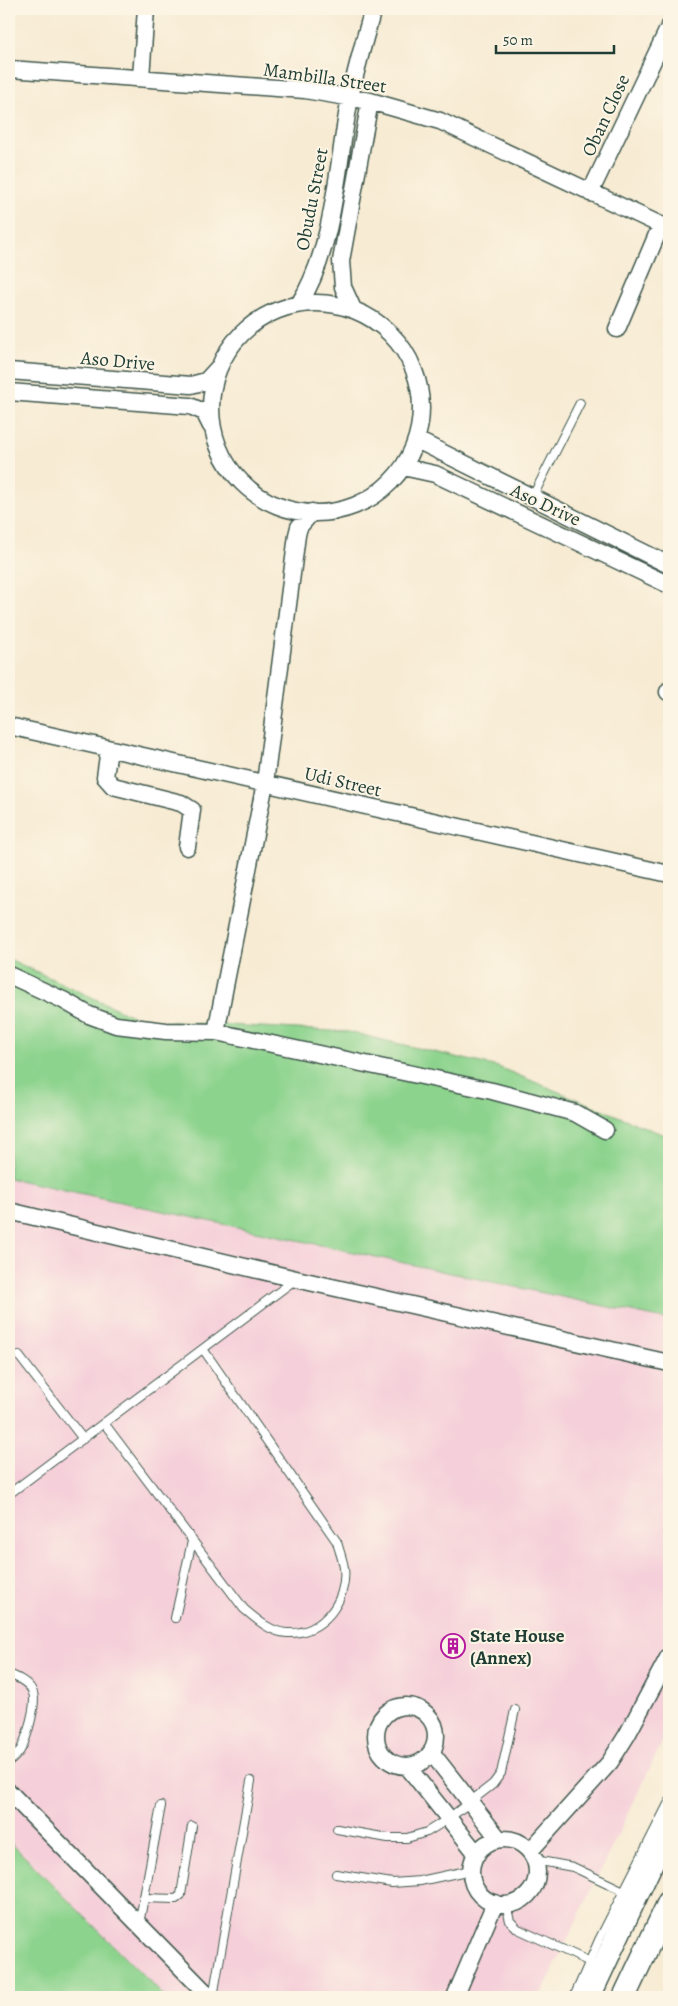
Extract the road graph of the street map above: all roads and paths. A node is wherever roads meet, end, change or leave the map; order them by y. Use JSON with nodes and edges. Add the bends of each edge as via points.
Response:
{"nodes":[{"id":1,"x":146,"y":9,"type":"edge"},
{"id":2,"x":373,"y":9,"type":"edge"},
{"id":3,"x":669,"y":27,"type":"edge"},
{"id":4,"x":9,"y":69,"type":"edge"},
{"id":5,"x":141,"y":77,"type":"junction"},
{"id":6,"x":350,"y":97,"type":"junction"},
{"id":7,"x":370,"y":101,"type":"junction"},
{"id":8,"x":590,"y":193,"type":"junction"},
{"id":9,"x":665,"y":227,"type":"edge"},
{"id":10,"x":298,"y":304,"type":"junction"},
{"id":11,"x":353,"y":309,"type":"junction"},
{"id":12,"x":617,"y":330,"type":"dead end"},
{"id":13,"x":218,"y":368,"type":"junction"},
{"id":14,"x":9,"y":371,"type":"edge"},
{"id":15,"x":9,"y":392,"type":"edge"},
{"id":16,"x":580,"y":403,"type":"dead end"},
{"id":17,"x":212,"y":427,"type":"junction"},
{"id":18,"x":417,"y":440,"type":"junction"},
{"id":19,"x":403,"y":467,"type":"junction"},
{"id":20,"x":532,"y":498,"type":"junction"},
{"id":21,"x":312,"y":512,"type":"junction"},
{"id":22,"x":669,"y":565,"type":"edge"},
{"id":23,"x":669,"y":585,"type":"edge"},
{"id":24,"x":9,"y":726,"type":"edge"},
{"id":25,"x":109,"y":749,"type":"junction"},
{"id":26,"x":265,"y":784,"type":"junction"},
{"id":27,"x":187,"y":848,"type":"dead end"},
{"id":28,"x":669,"y":874,"type":"edge"},
{"id":29,"x":9,"y":975,"type":"edge"},
{"id":30,"x":216,"y":1032,"type":"junction"},
{"id":31,"x":605,"y":1130,"type":"dead end"},
{"id":32,"x":12,"y":1215,"type":"edge"},
{"id":33,"x":296,"y":1279,"type":"junction"},
{"id":34,"x":203,"y":1349,"type":"junction"},
{"id":35,"x":20,"y":1356,"type":"dead end"},
{"id":36,"x":669,"y":1363,"type":"edge"},
{"id":37,"x":104,"y":1424,"type":"junction"},
{"id":38,"x":83,"y":1439,"type":"junction"},
{"id":39,"x":9,"y":1494,"type":"edge"},
{"id":40,"x":192,"y":1541,"type":"junction"},
{"id":41,"x":175,"y":1618,"type":"dead end"},
{"id":42,"x":669,"y":1656,"type":"edge"},
{"id":43,"x":9,"y":1674,"type":"edge"},
{"id":44,"x":515,"y":1710,"type":"dead end"},
{"id":45,"x":431,"y":1752,"type":"junction"},
{"id":46,"x":9,"y":1762,"type":"edge"},
{"id":47,"x":407,"y":1766,"type":"junction"},
{"id":48,"x":251,"y":1781,"type":"dead end"},
{"id":49,"x":9,"y":1792,"type":"edge"},
{"id":50,"x":469,"y":1802,"type":"junction"},
{"id":51,"x":669,"y":1802,"type":"edge"},
{"id":52,"x":161,"y":1806,"type":"dead end"},
{"id":53,"x":448,"y":1819,"type":"junction"},
{"id":54,"x":192,"y":1826,"type":"dead end"},
{"id":55,"x":669,"y":1826,"type":"edge"},
{"id":56,"x":336,"y":1829,"type":"dead end"},
{"id":57,"x":499,"y":1839,"type":"junction"},
{"id":58,"x":477,"y":1854,"type":"junction"},
{"id":59,"x":533,"y":1855,"type":"junction"},
{"id":60,"x":471,"y":1870,"type":"junction"},
{"id":61,"x":336,"y":1874,"type":"dead end"},
{"id":62,"x":624,"y":1891,"type":"junction"},
{"id":63,"x":143,"y":1898,"type":"junction"},
{"id":64,"x":669,"y":1902,"type":"edge"},
{"id":65,"x":501,"y":1904,"type":"junction"},
{"id":66,"x":139,"y":1924,"type":"junction"},
{"id":67,"x":590,"y":1962,"type":"junction"},
{"id":68,"x":212,"y":1997,"type":"edge"},
{"id":69,"x":455,"y":1997,"type":"edge"},
{"id":70,"x":574,"y":1997,"type":"edge"},
{"id":71,"x":589,"y":1997,"type":"edge"},
{"id":72,"x":624,"y":1997,"type":"edge"}],
"edges":[{"from":1,"to":5,"type":"street"},
{"from":2,"to":6,"type":"street","name":"Obudu Street"},
{"from":3,"to":8,"type":"street","name":"Oban Close"},
{"from":4,"to":5,"type":"street","name":"Mambilla Street"},
{"from":5,"to":6,"type":"street","name":"Mambilla Street","via":[[305,90]]},
{"from":6,"to":7,"type":"street","name":"Mambilla Street"},
{"from":6,"to":10,"type":"street","name":"Obudu Street","via":[[321,256],[312,284]]},
{"from":7,"to":8,"type":"street","name":"Mambilla Street","via":[[440,122]]},
{"from":7,"to":11,"type":"street","via":[[341,261],[343,287]]},
{"from":8,"to":9,"type":"street","name":"Mambilla Street"},
{"from":9,"to":12,"type":"street"},
{"from":10,"to":11,"type":"street","via":[[320,303]]},
{"from":10,"to":13,"type":"street","via":[[259,319],[228,349]]},
{"from":11,"to":18,"type":"street","via":[[380,324],[408,357],[417,376],[421,397]]},
{"from":13,"to":14,"type":"street","name":"Aso Drive","via":[[206,381],[191,385]]},
{"from":13,"to":17,"type":"street","via":[[212,387]]},
{"from":15,"to":17,"type":"street","name":"Aso Drive","via":[[190,406],[204,412]]},
{"from":16,"to":20,"type":"lane"},
{"from":17,"to":21,"type":"street","via":[[218,448],[242,483],[278,506]]},
{"from":18,"to":19,"type":"street"},
{"from":18,"to":20,"type":"street","name":"Aso Drive"},
{"from":19,"to":21,"type":"street","via":[[380,492],[362,503],[342,510]]},
{"from":19,"to":23,"type":"street","name":"Aso Drive","via":[[435,474]]},
{"from":20,"to":22,"type":"street","name":"Aso Drive"},
{"from":21,"to":26,"type":"street","via":[[297,535]]},
{"from":24,"to":25,"type":"street","name":"Udi Street"},
{"from":25,"to":26,"type":"street","name":"Udi Street"},
{"from":25,"to":27,"type":"street","via":[[105,777],[113,786],[181,803],[192,810]]},
{"from":26,"to":28,"type":"street","name":"Udi Street"},
{"from":26,"to":30,"type":"street"},
{"from":29,"to":30,"type":"street","via":[[116,1025]]},
{"from":30,"to":31,"type":"street","via":[[492,1091],[575,1113]]},
{"from":32,"to":33,"type":"street"},
{"from":33,"to":34,"type":"lane"},
{"from":33,"to":36,"type":"street"},
{"from":34,"to":37,"type":"lane"},
{"from":34,"to":40,"type":"lane","via":[[337,1542],[344,1568],[343,1588],[337,1606],[324,1621],[307,1630],[287,1634],[261,1624],[244,1609]]},
{"from":35,"to":38,"type":"lane"},
{"from":37,"to":38,"type":"lane"},
{"from":37,"to":40,"type":"lane"},
{"from":38,"to":39,"type":"lane"},
{"from":40,"to":41,"type":"lane"},
{"from":42,"to":59,"type":"street","via":[[610,1762]]},
{"from":43,"to":46,"type":"lane","via":[[28,1685],[34,1693],[34,1705],[22,1747]]},
{"from":44,"to":50,"type":"lane","via":[[501,1773],[493,1784]]},
{"from":45,"to":47,"type":"street","via":[[424,1759]]},
{"from":45,"to":47,"type":"street","via":[[436,1734],[428,1716],[411,1706],[392,1709],[378,1724],[377,1743],[388,1759]]},
{"from":45,"to":50,"type":"street"},
{"from":47,"to":53,"type":"street"},
{"from":48,"to":68,"type":"lane"},
{"from":49,"to":66,"type":"street"},
{"from":50,"to":53,"type":"lane"},
{"from":50,"to":57,"type":"street"},
{"from":51,"to":62,"type":"lane"},
{"from":52,"to":63,"type":"lane"},
{"from":53,"to":56,"type":"lane","via":[[427,1832],[407,1838]]},
{"from":53,"to":58,"type":"street"},
{"from":54,"to":63,"type":"lane","via":[[181,1895],[176,1899]]},
{"from":55,"to":71,"type":"main road"},
{"from":57,"to":58,"type":"street","via":[[482,1847]]},
{"from":57,"to":59,"type":"street","via":[[521,1844]]},
{"from":58,"to":60,"type":"street"},
{"from":59,"to":62,"type":"lane","via":[[572,1867]]},
{"from":59,"to":65,"type":"street","via":[[537,1875],[532,1890],[521,1900]]},
{"from":60,"to":61,"type":"lane","via":[[420,1881],[392,1883]]},
{"from":60,"to":65,"type":"street","via":[[478,1892]]},
{"from":62,"to":67,"type":"lane"},
{"from":63,"to":66,"type":"lane"},
{"from":64,"to":72,"type":"main road"},
{"from":65,"to":67,"type":"lane","via":[[518,1929]]},
{"from":65,"to":69,"type":"street"},
{"from":66,"to":68,"type":"street"},
{"from":67,"to":70,"type":"lane"}]}
